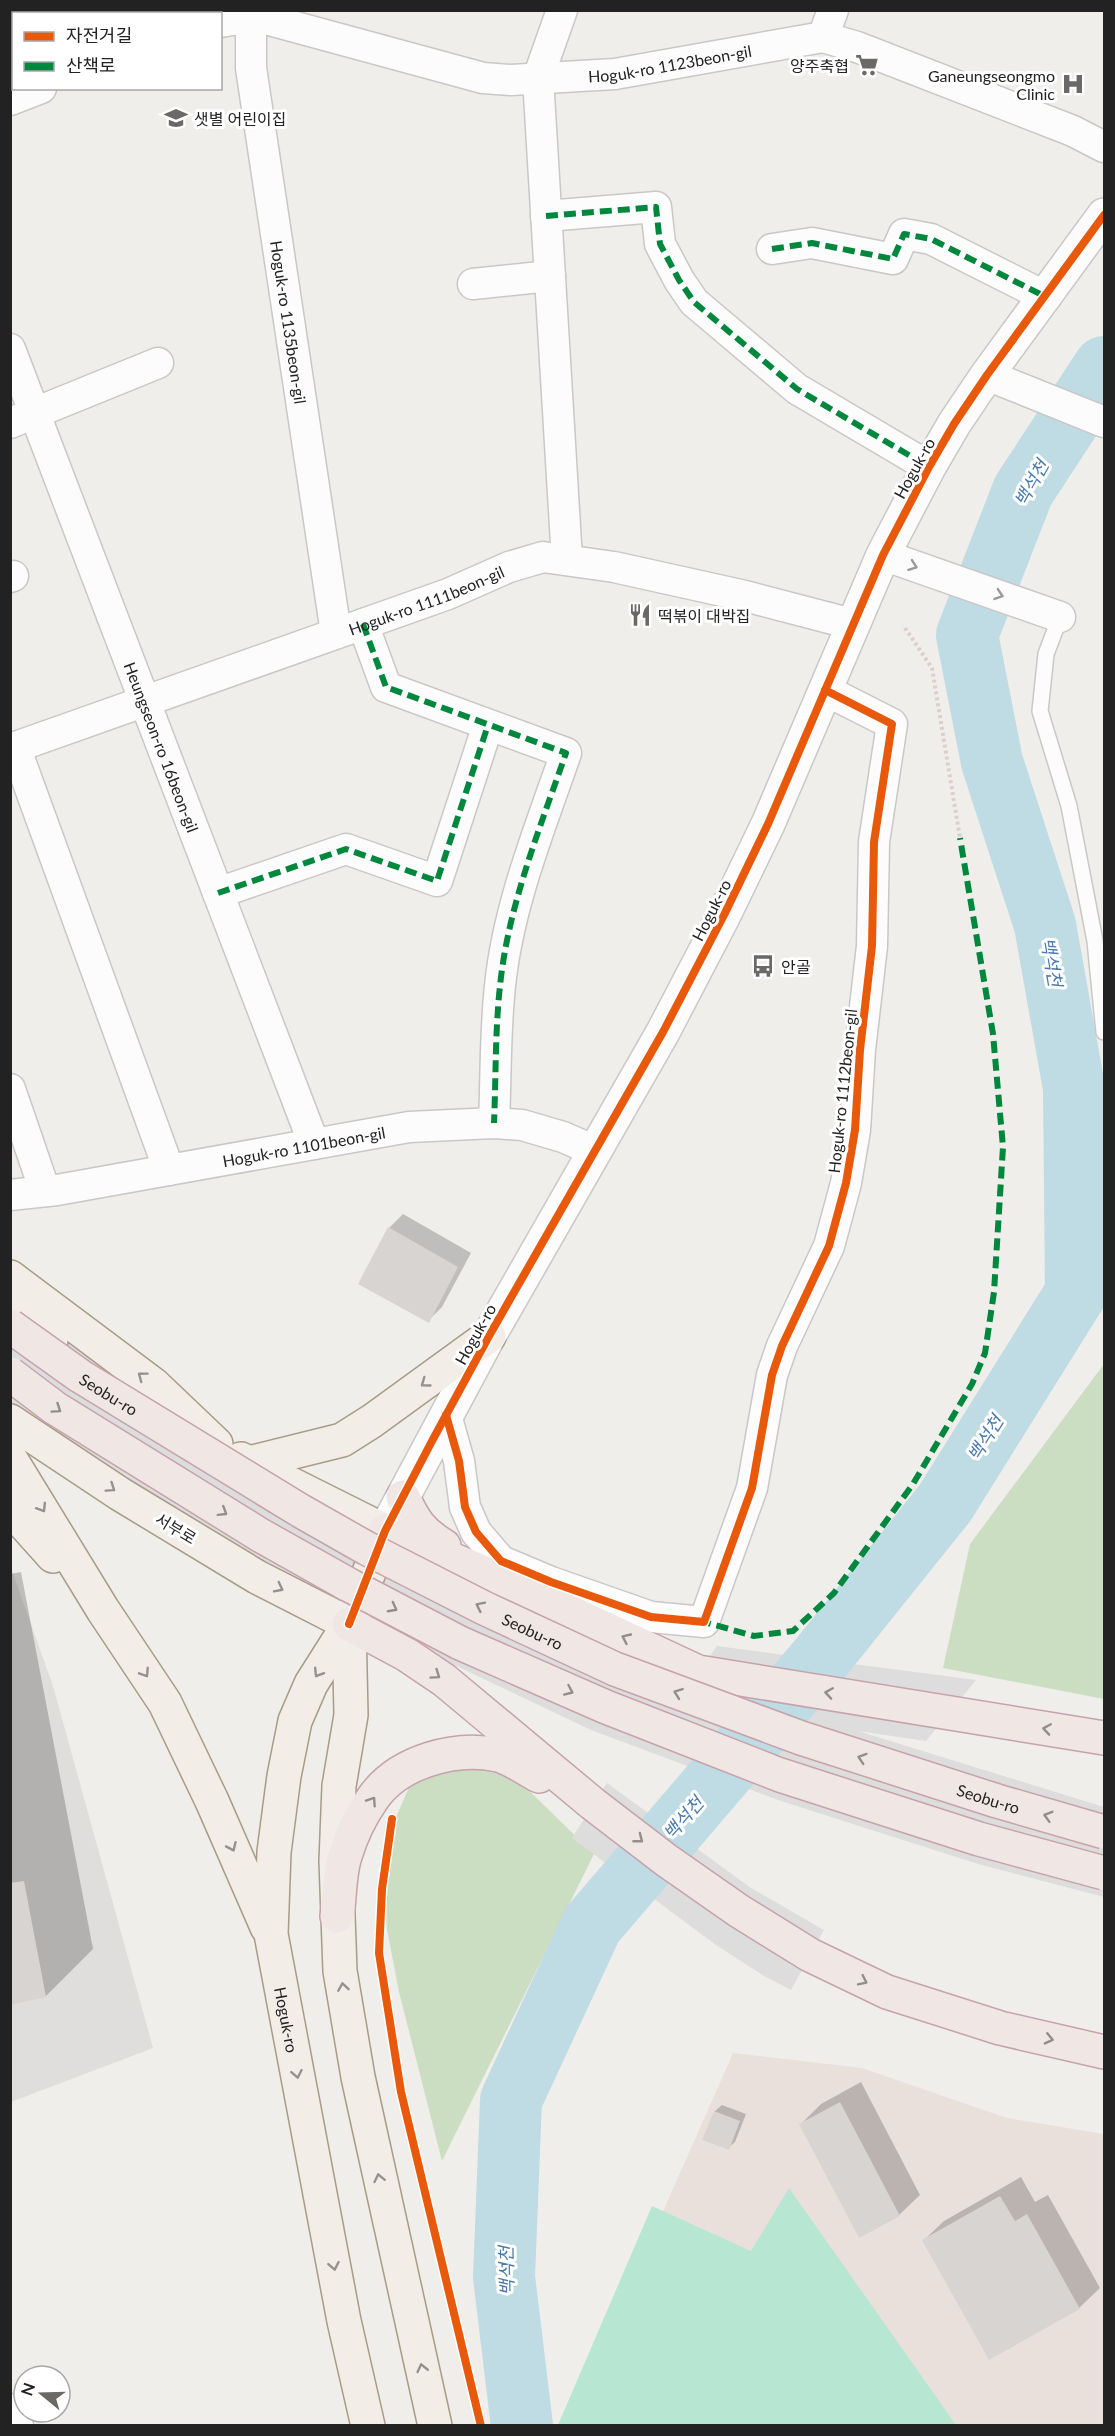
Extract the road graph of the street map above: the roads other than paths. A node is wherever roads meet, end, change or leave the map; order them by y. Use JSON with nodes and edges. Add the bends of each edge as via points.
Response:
{"nodes":[{"id":1,"x":562,"y":10,"type":"edge"},
{"id":2,"x":251,"y":15,"type":"edge"},
{"id":3,"x":222,"y":22,"type":"edge"},
{"id":4,"x":828,"y":24,"type":"edge"},
{"id":5,"x":538,"y":78,"type":"junction"},
{"id":6,"x":36,"y":90,"type":"edge"},
{"id":7,"x":10,"y":100,"type":"edge"},
{"id":8,"x":1104,"y":147,"type":"edge"},
{"id":9,"x":1104,"y":215,"type":"edge"},
{"id":10,"x":546,"y":216,"type":"junction"},
{"id":11,"x":772,"y":249,"type":"dead end"},
{"id":12,"x":550,"y":276,"type":"junction"},
{"id":13,"x":473,"y":284,"type":"dead end"},
{"id":14,"x":1046,"y":297,"type":"junction"},
{"id":15,"x":10,"y":349,"type":"edge"},
{"id":16,"x":158,"y":363,"type":"dead end"},
{"id":17,"x":987,"y":375,"type":"junction"},
{"id":18,"x":23,"y":418,"type":"edge"},
{"id":19,"x":1104,"y":422,"type":"edge"},
{"id":20,"x":929,"y":467,"type":"junction"},
{"id":21,"x":883,"y":555,"type":"junction"},
{"id":22,"x":567,"y":560,"type":"junction"},
{"id":23,"x":1060,"y":617,"type":"joint"},
{"id":24,"x":852,"y":624,"type":"junction"},
{"id":25,"x":349,"y":629,"type":"junction"},
{"id":26,"x":825,"y":690,"type":"junction"},
{"id":27,"x":145,"y":702,"type":"junction"},
{"id":28,"x":488,"y":725,"type":"junction"},
{"id":29,"x":13,"y":748,"type":"edge"},
{"id":30,"x":218,"y":893,"type":"junction"},
{"id":31,"x":1104,"y":1032,"type":"edge"},
{"id":32,"x":10,"y":1089,"type":"edge"},
{"id":33,"x":494,"y":1123,"type":"junction"},
{"id":34,"x":314,"y":1144,"type":"junction"},
{"id":35,"x":595,"y":1151,"type":"junction"},
{"id":36,"x":168,"y":1170,"type":"junction"},
{"id":37,"x":45,"y":1191,"type":"junction"},
{"id":38,"x":10,"y":1196,"type":"edge"},
{"id":39,"x":10,"y":1277,"type":"edge"},
{"id":40,"x":10,"y":1307,"type":"edge"},
{"id":41,"x":10,"y":1326,"type":"edge"},
{"id":42,"x":489,"y":1336,"type":"junction"},
{"id":43,"x":10,"y":1374,"type":"edge"},
{"id":44,"x":446,"y":1415,"type":"junction"},
{"id":45,"x":10,"y":1421,"type":"edge"},
{"id":46,"x":205,"y":1442,"type":"junction"},
{"id":47,"x":10,"y":1458,"type":"edge"},
{"id":48,"x":249,"y":1463,"type":"junction"},
{"id":49,"x":403,"y":1497,"type":"junction"},
{"id":50,"x":10,"y":1508,"type":"edge"},
{"id":51,"x":386,"y":1531,"type":"junction"},
{"id":52,"x":494,"y":1577,"type":"junction"},
{"id":53,"x":103,"y":1610,"type":"junction"},
{"id":54,"x":349,"y":1624,"type":"junction"},
{"id":55,"x":1104,"y":1738,"type":"edge"},
{"id":56,"x":593,"y":1804,"type":"junction"},
{"id":57,"x":1104,"y":1832,"type":"edge"},
{"id":58,"x":1104,"y":1873,"type":"edge"},
{"id":59,"x":338,"y":1916,"type":"junction"},
{"id":60,"x":271,"y":1934,"type":"junction"},
{"id":61,"x":1104,"y":2052,"type":"edge"},
{"id":62,"x":368,"y":2426,"type":"edge"},
{"id":63,"x":435,"y":2426,"type":"edge"}],
"edges":[{"from":1,"to":5,"type":"street"},
{"from":2,"to":3,"type":"street","name":"Hoguk-ro 1123beon-gil"},
{"from":2,"to":5,"type":"street","name":"Hoguk-ro 1123beon-gil","via":[[483,78]]},
{"from":2,"to":25,"type":"street","name":"Hoguk-ro 1135beon-gil","via":[[251,68]]},
{"from":4,"to":5,"type":"street","name":"Hoguk-ro 1123beon-gil","via":[[615,74]]},
{"from":4,"to":8,"type":"street","name":"Hoguk-ro 1123beon-gil","via":[[857,47],[1074,131]]},
{"from":5,"to":10,"type":"street"},
{"from":6,"to":7,"type":"street"},
{"from":9,"to":14,"type":"street","name":"Hoguk-ro"},
{"from":10,"to":12,"type":"street"},
{"from":10,"to":20,"type":"street","via":[[656,207],[660,244],[694,302],[797,389]]},
{"from":11,"to":14,"type":"street","via":[[812,243],[893,259],[904,234],[931,239]]},
{"from":12,"to":13,"type":"street"},
{"from":12,"to":22,"type":"street"},
{"from":14,"to":17,"type":"street","name":"Hoguk-ro"},
{"from":15,"to":18,"type":"street","name":"Heungseon-ro 16beon-gil"},
{"from":16,"to":18,"type":"street"},
{"from":17,"to":19,"type":"street"},
{"from":17,"to":20,"type":"street","name":"Hoguk-ro"},
{"from":18,"to":27,"type":"street","name":"Heungseon-ro 16beon-gil"},
{"from":20,"to":21,"type":"street","name":"Hoguk-ro"},
{"from":21,"to":23,"type":"street","one_way":true},
{"from":21,"to":24,"type":"street","name":"Hoguk-ro"},
{"from":22,"to":24,"type":"street","name":"Hoguk-ro 1111beon-gil","via":[[745,596]]},
{"from":22,"to":25,"type":"street","name":"Hoguk-ro 1111beon-gil","via":[[543,557],[508,567],[448,594]]},
{"from":23,"to":31,"type":"lane","via":[[1046,654],[1040,711],[1069,806],[1095,941]]},
{"from":24,"to":26,"type":"street","name":"Hoguk-ro"},
{"from":25,"to":27,"type":"street","name":"Hoguk-ro 1111beon-gil"},
{"from":25,"to":28,"type":"street","name":"Hoguk-ro 1135beon-gil","via":[[386,687]]},
{"from":26,"to":35,"type":"street","name":"Hoguk-ro","via":[[724,915]]},
{"from":26,"to":44,"type":"street","name":"Hoguk-ro 1112beon-gil","via":[[892,724],[874,842],[872,946],[855,1130],[829,1246],[772,1375],[752,1488],[704,1622],[651,1617],[501,1561],[476,1532],[465,1507],[459,1461]]},
{"from":27,"to":29,"type":"street","name":"Hoguk-ro 1111beon-gil"},
{"from":27,"to":30,"type":"street","name":"Heungseon-ro 16beon-gil"},
{"from":28,"to":30,"type":"street","via":[[437,881],[346,849]]},
{"from":28,"to":33,"type":"street","name":"Hoguk-ro 1135beon-gil","via":[[567,753],[537,834],[508,942],[500,985]]},
{"from":29,"to":36,"type":"street"},
{"from":30,"to":34,"type":"street","name":"Heungseon-ro 16beon-gil"},
{"from":32,"to":37,"type":"street"},
{"from":33,"to":34,"type":"street","name":"Hoguk-ro 1101beon-gil","via":[[409,1127]]},
{"from":33,"to":35,"type":"street","name":"Hoguk-ro 1101beon-gil","via":[[522,1125]]},
{"from":34,"to":36,"type":"street","name":"Hoguk-ro 1101beon-gil"},
{"from":35,"to":42,"type":"street","name":"Hoguk-ro"},
{"from":36,"to":37,"type":"street","name":"Hoguk-ro 1101beon-gil"},
{"from":37,"to":38,"type":"street","name":"Hoguk-ro 1101beon-gil"},
{"from":46,"to":39,"type":"main road","one_way":true,"via":[[154,1385]]},
{"from":40,"to":46,"type":"main road","via":[[84,1368]]},
{"from":57,"to":41,"type":"highway","name":"Seobu-ro","one_way":true,"bridge":true,"via":[[812,1742],[615,1669],[366,1548],[80,1376]]},
{"from":42,"to":44,"type":"street","name":"Hoguk-ro"},
{"from":42,"to":48,"type":"main road","one_way":true,"via":[[342,1440]]},
{"from":43,"to":58,"type":"highway","one_way":true,"bridge":true,"via":[[56,1408],[260,1535],[460,1643],[606,1707],[780,1775],[979,1839]]},
{"from":44,"to":49,"type":"street","name":"Hoguk-ro"},
{"from":45,"to":54,"type":"main road","name":"서부로","one_way":true,"via":[[120,1494],[257,1576]]},
{"from":46,"to":48,"type":"main road"},
{"from":47,"to":53,"type":"main road","one_way":true},
{"from":48,"to":51,"type":"main road"},
{"from":49,"to":51,"type":"street","name":"Hoguk-ro"},
{"from":49,"to":52,"type":"highway","via":[[416,1524],[430,1537]]},
{"from":50,"to":53,"type":"main road"},
{"from":51,"to":52,"type":"highway"},
{"from":51,"to":54,"type":"main road","name":"Hoguk-ro"},
{"from":55,"to":52,"type":"highway","one_way":true,"via":[[699,1672]]},
{"from":53,"to":60,"type":"main road","one_way":true,"via":[[165,1703]]},
{"from":54,"to":56,"type":"highway","one_way":true,"via":[[444,1680]]},
{"from":54,"to":59,"type":"main road","name":"Hoguk-ro","via":[[351,1715],[339,1786]]},
{"from":54,"to":60,"type":"main road","name":"Hoguk-ro","one_way":true,"via":[[311,1684],[295,1721],[274,1852]]},
{"from":59,"to":56,"type":"highway","one_way":true,"via":[[344,1859],[357,1825],[374,1797],[412,1767],[457,1752],[501,1756]]},
{"from":56,"to":61,"type":"highway","one_way":true,"via":[[730,1905],[810,1955],[887,1992],[1000,2028]]},
{"from":63,"to":59,"type":"main road","name":"Hoguk-ro","one_way":true,"via":[[358,2077],[340,1971]]},
{"from":60,"to":62,"type":"main road","name":"Hoguk-ro","one_way":true,"via":[[344,2321]]}]}
